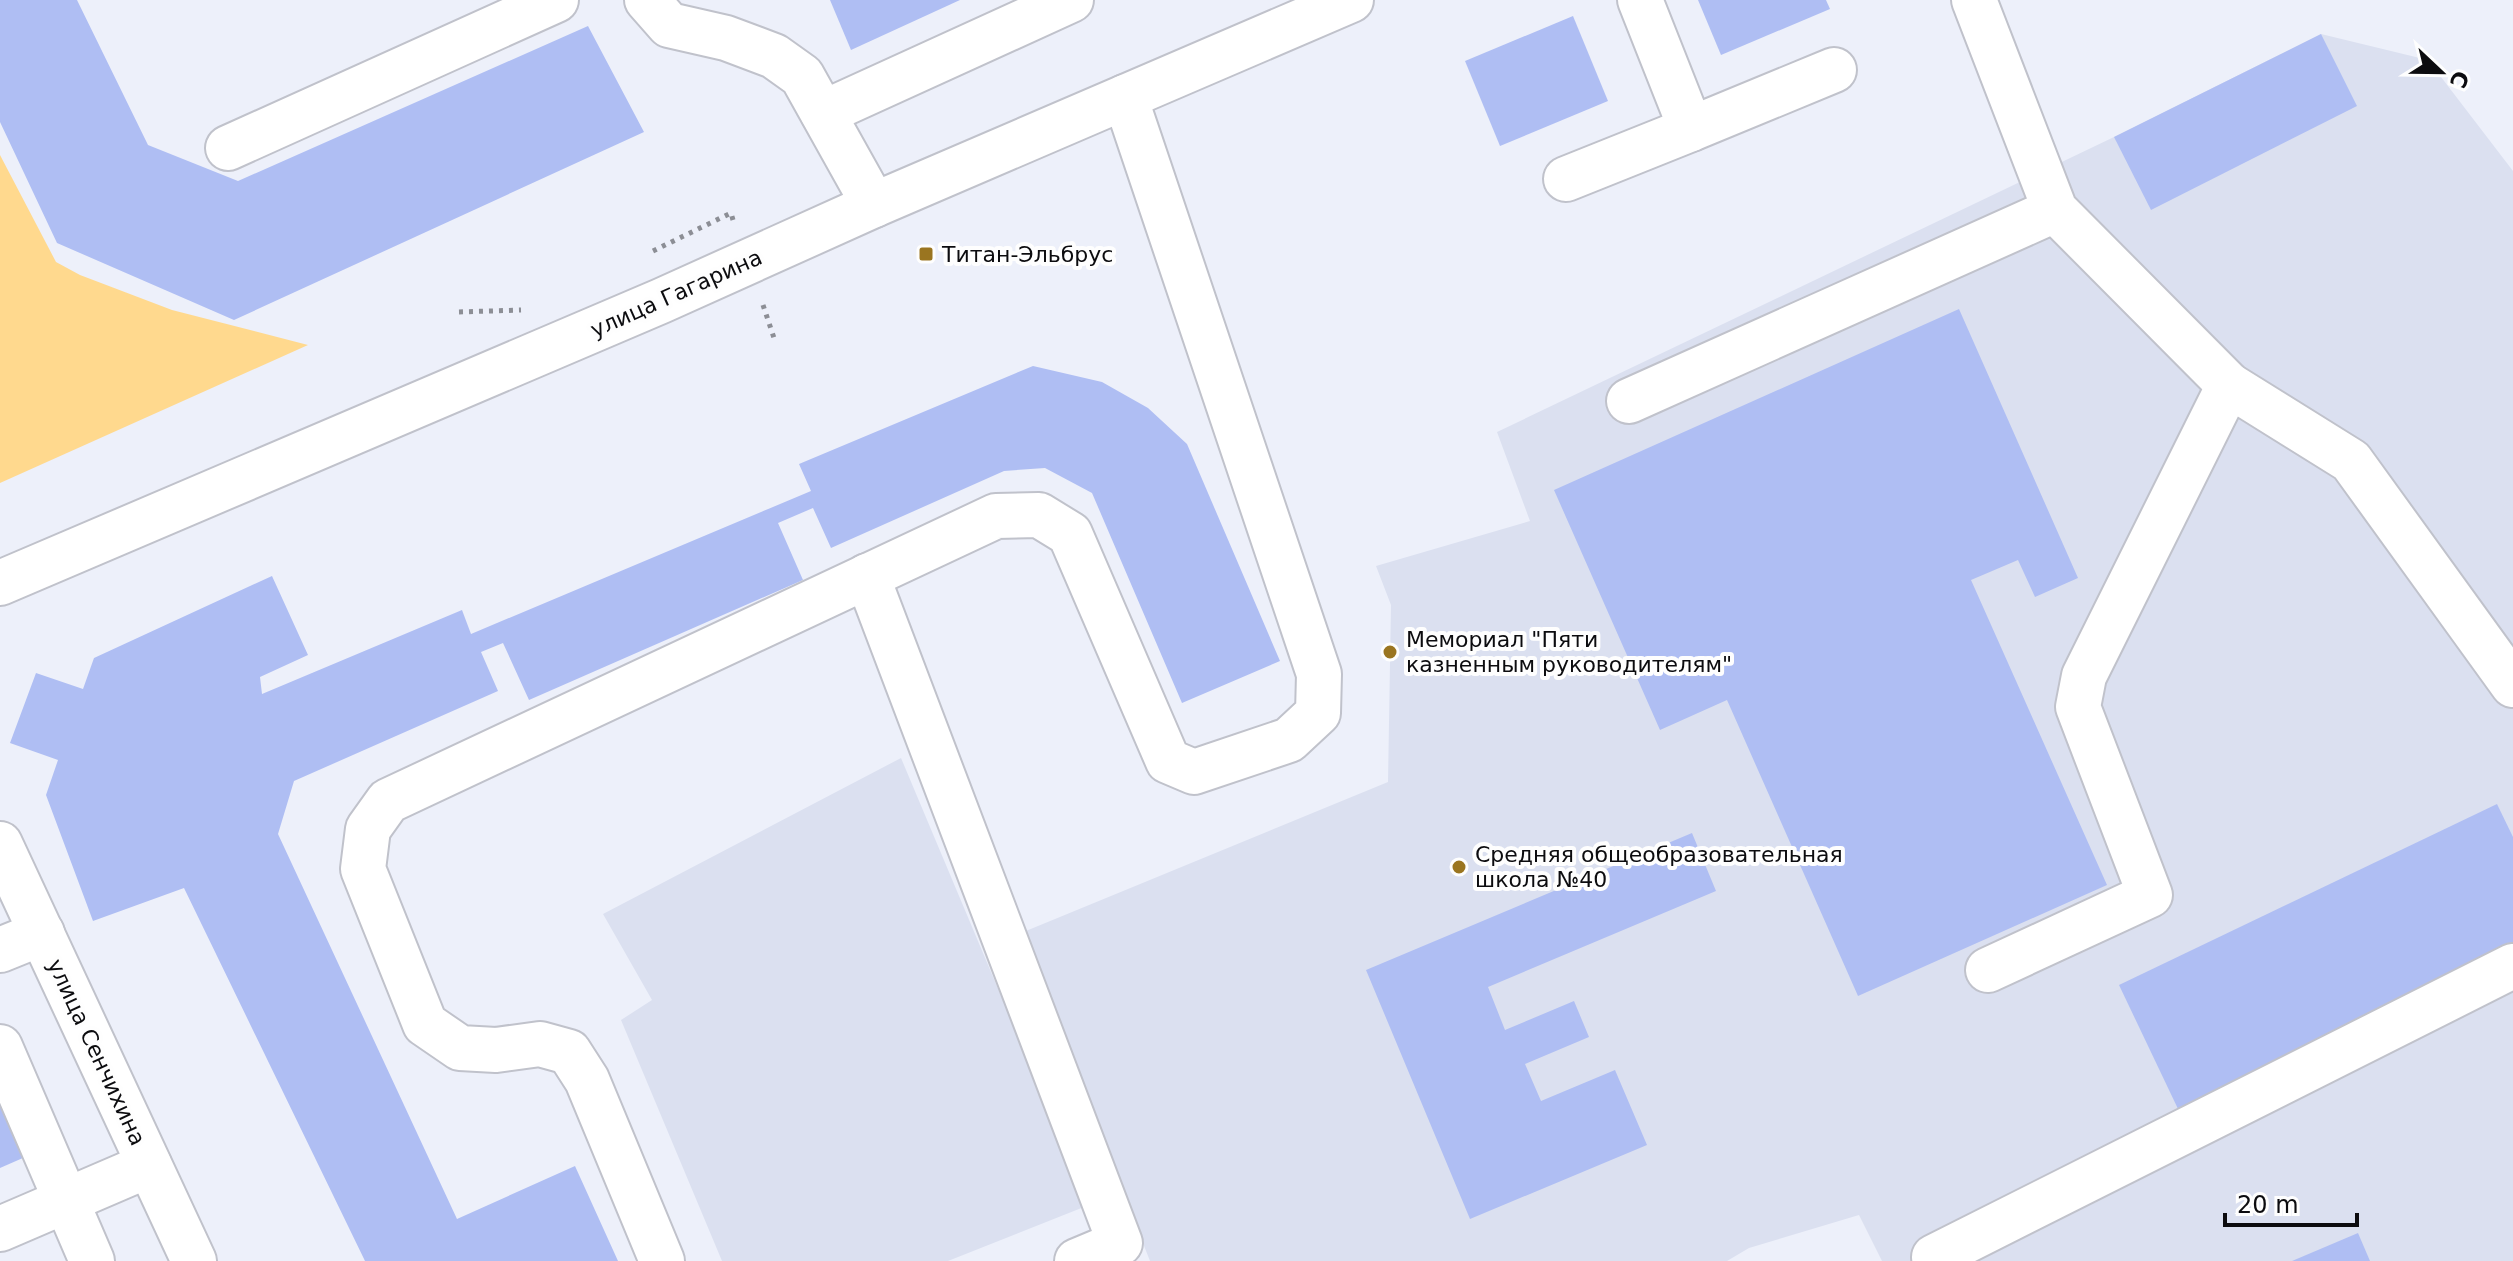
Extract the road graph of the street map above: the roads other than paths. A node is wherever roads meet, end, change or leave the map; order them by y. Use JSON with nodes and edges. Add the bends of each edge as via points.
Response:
{"nodes":[{"id":1,"x":556,"y":0,"type":"edge"},
{"id":2,"x":647,"y":0,"type":"edge"},
{"id":3,"x":1071,"y":0,"type":"edge"},
{"id":4,"x":1351,"y":0,"type":"edge"},
{"id":5,"x":1640,"y":0,"type":"edge"},
{"id":6,"x":1974,"y":0,"type":"edge"},
{"id":7,"x":1834,"y":70,"type":"dead end"},
{"id":8,"x":1125,"y":97,"type":"junction"},
{"id":9,"x":823,"y":113,"type":"junction"},
{"id":10,"x":1691,"y":129,"type":"junction"},
{"id":11,"x":228,"y":148,"type":"dead end"},
{"id":12,"x":1566,"y":179,"type":"dead end"},
{"id":13,"x":874,"y":205,"type":"junction"},
{"id":14,"x":2055,"y":210,"type":"junction"},
{"id":15,"x":2229,"y":385,"type":"junction"},
{"id":16,"x":1629,"y":401,"type":"dead end"},
{"id":17,"x":867,"y":576,"type":"junction"},
{"id":18,"x":0,"y":583,"type":"edge"},
{"id":19,"x":2513,"y":685,"type":"edge"},
{"id":20,"x":0,"y":844,"type":"edge"},
{"id":21,"x":42,"y":933,"type":"junction"},
{"id":22,"x":0,"y":950,"type":"edge"},
{"id":23,"x":2513,"y":966,"type":"edge"},
{"id":24,"x":1988,"y":970,"type":"dead end"},
{"id":25,"x":0,"y":1047,"type":"edge"},
{"id":26,"x":149,"y":1165,"type":"junction"},
{"id":27,"x":66,"y":1200,"type":"junction"},
{"id":28,"x":0,"y":1229,"type":"edge"},
{"id":29,"x":1934,"y":1257,"type":"dead end"},
{"id":30,"x":92,"y":1261,"type":"edge"},
{"id":31,"x":194,"y":1261,"type":"edge"},
{"id":32,"x":662,"y":1261,"type":"edge"},
{"id":33,"x":1077,"y":1261,"type":"edge"}],
"edges":[{"from":1,"to":11,"type":"street"},
{"from":2,"to":9,"type":"street","via":[[669,25],[774,56],[802,76]]},
{"from":3,"to":9,"type":"street"},
{"from":4,"to":8,"type":"street","name":"улица Гагарина"},
{"from":5,"to":10,"type":"street"},
{"from":6,"to":14,"type":"street"},
{"from":7,"to":10,"type":"street"},
{"from":8,"to":13,"type":"street","name":"улица Гагарина"},
{"from":8,"to":17,"type":"street","via":[[1319,674],[1318,713],[1289,740],[1194,772],[1168,761],[1070,534],[1039,515],[996,516]]},
{"from":9,"to":13,"type":"street"},
{"from":10,"to":12,"type":"street"},
{"from":13,"to":18,"type":"street","name":"улица Гагарина"},
{"from":14,"to":15,"type":"street"},
{"from":14,"to":16,"type":"street"},
{"from":15,"to":19,"type":"street","via":[[2351,461]]},
{"from":15,"to":24,"type":"street","via":[[2084,676],[2078,707],[2150,895]]},
{"from":17,"to":32,"type":"street","via":[[388,801],[368,829],[363,869],[425,1024],[460,1048],[540,1044],[569,1052],[587,1080]]},
{"from":17,"to":33,"type":"street","via":[[1120,1243]]},
{"from":20,"to":21,"type":"street","name":"улица Сенчихина"},
{"from":21,"to":22,"type":"street"},
{"from":21,"to":26,"type":"street","name":"улица Сенчихина"},
{"from":23,"to":29,"type":"street"},
{"from":25,"to":27,"type":"street"},
{"from":26,"to":27,"type":"street"},
{"from":26,"to":31,"type":"street","name":"улица Сенчихина"},
{"from":27,"to":28,"type":"street"},
{"from":27,"to":30,"type":"street"}]}
